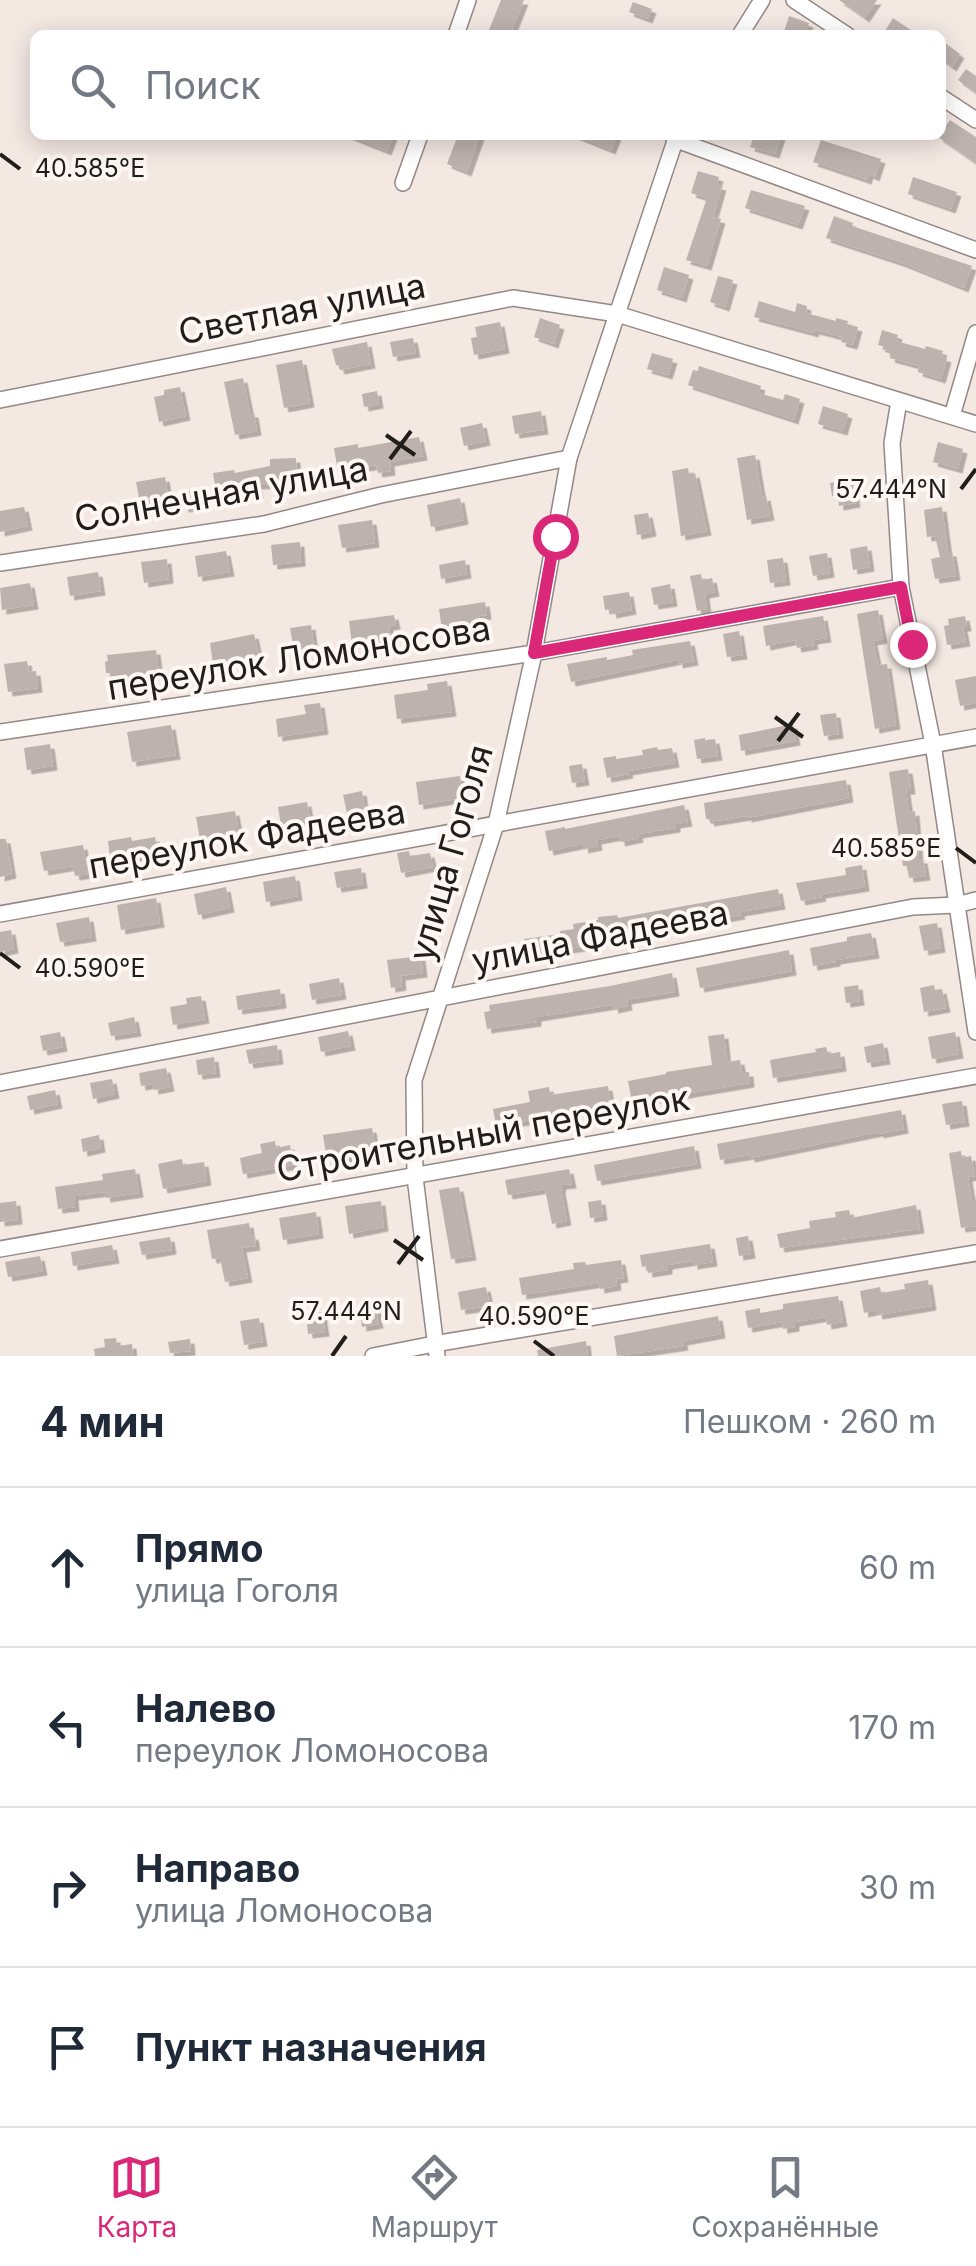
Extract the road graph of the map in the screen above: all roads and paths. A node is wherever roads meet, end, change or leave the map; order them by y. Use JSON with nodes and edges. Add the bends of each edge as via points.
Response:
{"nodes":[{"id":1,"x":468,"y":0,"type":"edge"},
{"id":2,"x":762,"y":0,"type":"edge"},
{"id":3,"x":794,"y":0,"type":"edge"},
{"id":4,"x":458,"y":30,"type":"edge"},
{"id":5,"x":743,"y":30,"type":"edge"},
{"id":6,"x":839,"y":30,"type":"edge"},
{"id":7,"x":946,"y":100,"type":"edge"},
{"id":8,"x":976,"y":120,"type":"edge"},
{"id":9,"x":418,"y":140,"type":"edge"},
{"id":10,"x":674,"y":140,"type":"edge"},
{"id":11,"x":683,"y":140,"type":"edge"},
{"id":12,"x":403,"y":183,"type":"dead end"},
{"id":13,"x":976,"y":250,"type":"edge"},
{"id":14,"x":617,"y":314,"type":"junction"},
{"id":15,"x":976,"y":334,"type":"edge"},
{"id":16,"x":0,"y":400,"type":"edge"},
{"id":17,"x":899,"y":402,"type":"junction"},
{"id":18,"x":952,"y":416,"type":"junction"},
{"id":19,"x":976,"y":424,"type":"edge"},
{"id":20,"x":569,"y":458,"type":"junction"},
{"id":21,"x":0,"y":564,"type":"edge"},
{"id":22,"x":901,"y":587,"type":"junction"},
{"id":23,"x":534,"y":653,"type":"junction"},
{"id":24,"x":0,"y":732,"type":"edge"},
{"id":25,"x":976,"y":736,"type":"edge"},
{"id":26,"x":933,"y":744,"type":"junction"},
{"id":27,"x":496,"y":824,"type":"junction"},
{"id":28,"x":976,"y":900,"type":"edge"},
{"id":29,"x":956,"y":906,"type":"junction"},
{"id":30,"x":0,"y":914,"type":"edge"},
{"id":31,"x":440,"y":998,"type":"junction"},
{"id":32,"x":976,"y":1032,"type":"edge"},
{"id":33,"x":976,"y":1076,"type":"edge"},
{"id":34,"x":0,"y":1083,"type":"edge"},
{"id":35,"x":415,"y":1177,"type":"junction"},
{"id":36,"x":0,"y":1249,"type":"edge"},
{"id":37,"x":976,"y":1252,"type":"edge"},
{"id":38,"x":435,"y":1350,"type":"edge"},
{"id":39,"x":373,"y":1356,"type":"edge"}],
"edges":[{"from":1,"to":4,"type":"street"},
{"from":2,"to":5,"type":"street"},
{"from":3,"to":6,"type":"street"},
{"from":7,"to":8,"type":"street"},
{"from":9,"to":12,"type":"street"},
{"from":10,"to":14,"type":"street","name":"улица Гоголя"},
{"from":11,"to":13,"type":"street"},
{"from":14,"to":16,"type":"street","name":"Светлая улица","via":[[513,298]]},
{"from":14,"to":17,"type":"street","name":"Светлая улица"},
{"from":14,"to":20,"type":"street","name":"улица Гоголя"},
{"from":15,"to":18,"type":"street"},
{"from":17,"to":18,"type":"street","name":"Светлая улица"},
{"from":17,"to":22,"type":"street","via":[[892,442]]},
{"from":18,"to":19,"type":"street","name":"Светлая улица"},
{"from":20,"to":21,"type":"street","name":"Солнечная улица","via":[[264,524]]},
{"from":20,"to":23,"type":"street","name":"улица Гоголя"},
{"from":22,"to":23,"type":"street","name":"переулок Ломоносова"},
{"from":22,"to":26,"type":"street"},
{"from":23,"to":24,"type":"street","name":"переулок Ломоносова"},
{"from":23,"to":27,"type":"street","name":"улица Гоголя"},
{"from":25,"to":26,"type":"street","name":"переулок Фадеева"},
{"from":26,"to":27,"type":"street","name":"переулок Фадеева"},
{"from":26,"to":29,"type":"street"},
{"from":27,"to":30,"type":"street","name":"переулок Фадеева"},
{"from":27,"to":31,"type":"street","name":"улица Гоголя"},
{"from":28,"to":29,"type":"street","name":"улица Фадеева"},
{"from":29,"to":31,"type":"street","name":"улица Фадеева","via":[[913,907]]},
{"from":29,"to":32,"type":"street"},
{"from":31,"to":34,"type":"street","name":"улица Фадеева"},
{"from":31,"to":35,"type":"street","name":"улица Гоголя","via":[[414,1080]]},
{"from":33,"to":35,"type":"street","name":"Строительный переулок"},
{"from":35,"to":36,"type":"street","name":"Строительный переулок"},
{"from":35,"to":38,"type":"street","name":"улица Гоголя"},
{"from":37,"to":38,"type":"street"},
{"from":38,"to":39,"type":"street"}]}
